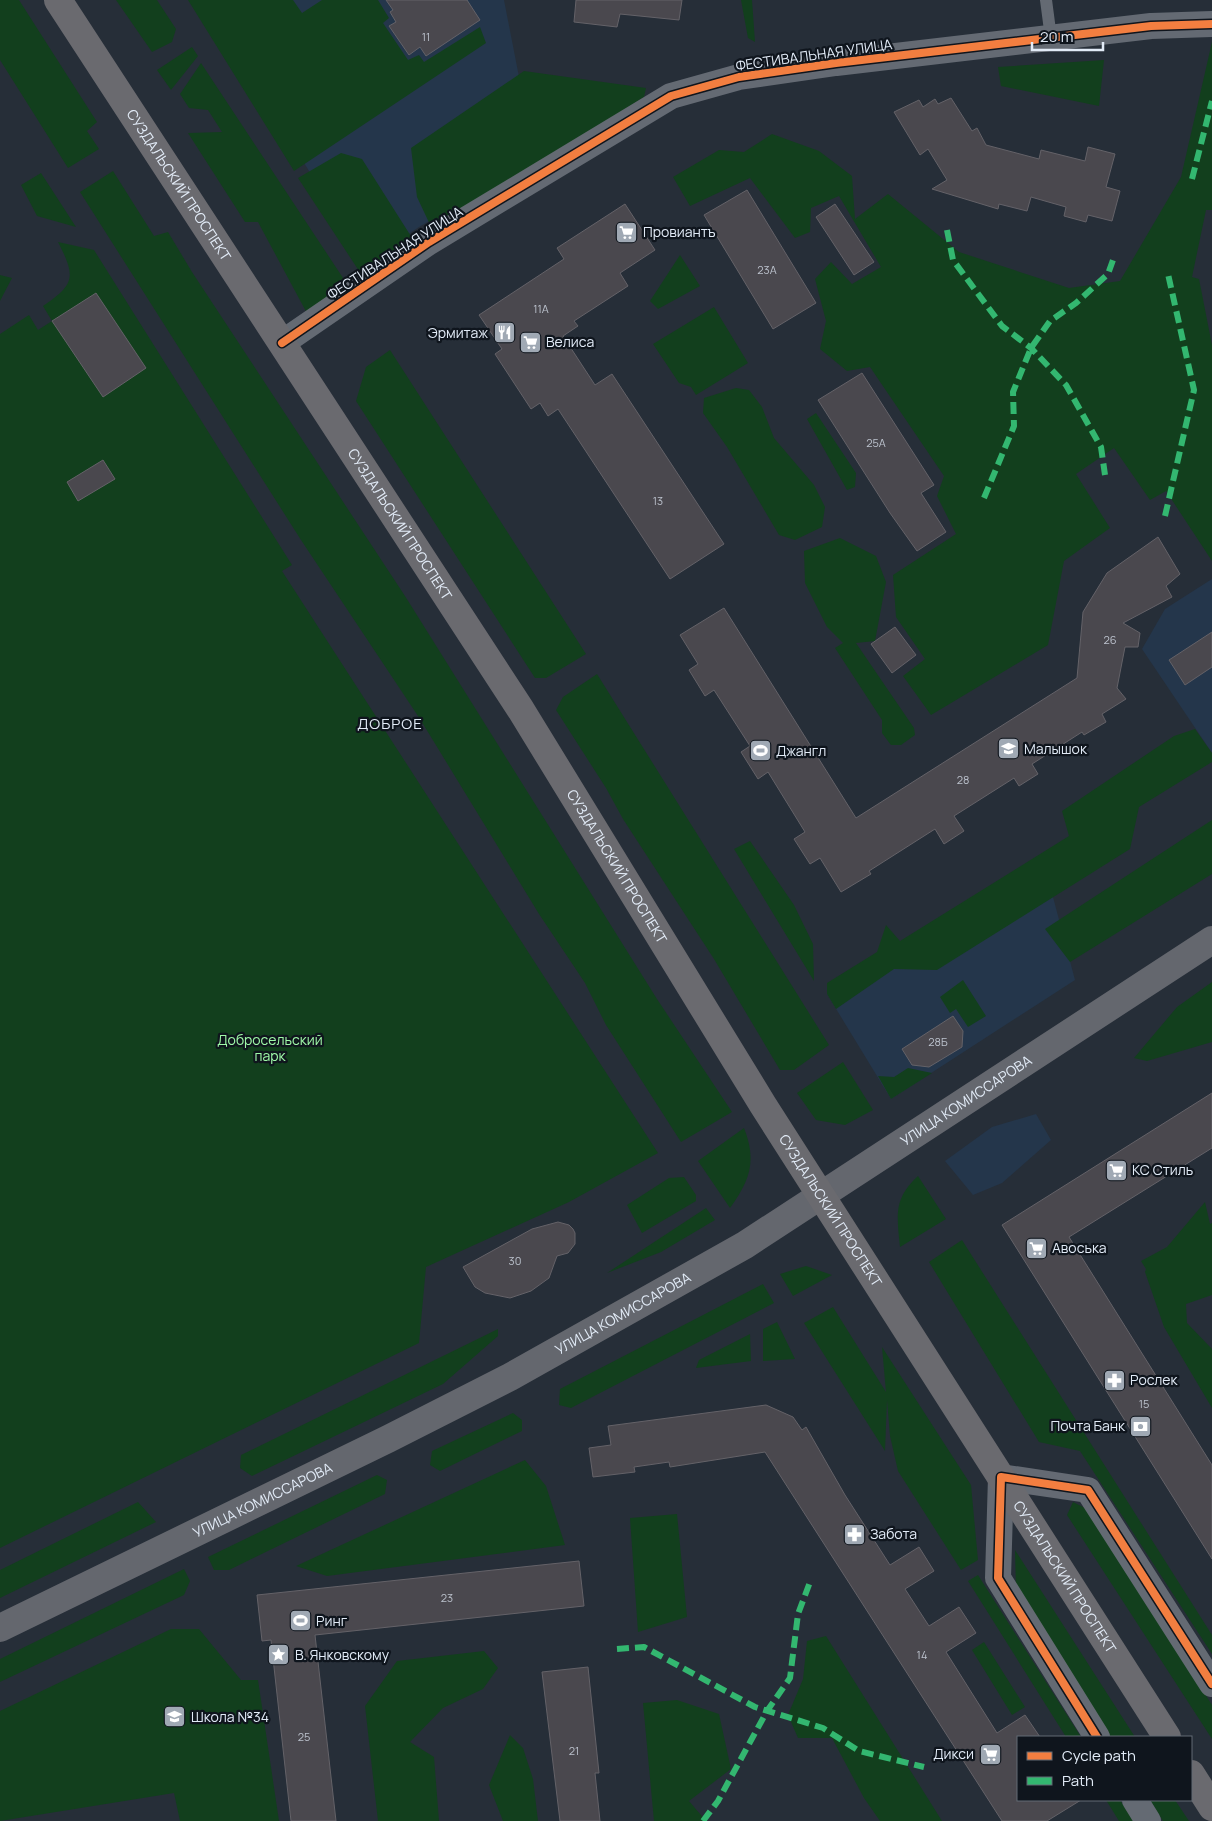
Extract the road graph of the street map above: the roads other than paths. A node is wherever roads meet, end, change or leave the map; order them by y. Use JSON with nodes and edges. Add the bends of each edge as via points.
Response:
{"nodes":[{"id":1,"x":58,"y":0,"type":"edge"},
{"id":2,"x":1046,"y":0,"type":"edge"},
{"id":3,"x":1212,"y":24,"type":"edge"},
{"id":4,"x":1051,"y":38,"type":"junction"},
{"id":5,"x":282,"y":343,"type":"junction"},
{"id":6,"x":1212,"y":940,"type":"edge"},
{"id":7,"x":821,"y":1197,"type":"junction"},
{"id":8,"x":1001,"y":1477,"type":"junction"},
{"id":9,"x":0,"y":1628,"type":"edge"},
{"id":10,"x":1212,"y":1684,"type":"edge"},
{"id":11,"x":1096,"y":1736,"type":"edge"},
{"id":12,"x":1166,"y":1736,"type":"edge"},
{"id":13,"x":1192,"y":1776,"type":"edge"},
{"id":14,"x":1136,"y":1801,"type":"edge"},
{"id":15,"x":1212,"y":1807,"type":"edge"},
{"id":16,"x":1148,"y":1821,"type":"edge"}],
"edges":[{"from":1,"to":5,"type":"main road","name":"СУЗДАЛЬСКИЙ ПРОСПЕКТ"},
{"from":2,"to":4,"type":"lane"},
{"from":3,"to":4,"type":"street","name":"ФЕСТИВАЛЬНАЯ УЛИЦА","via":[[1151,26]]},
{"from":4,"to":5,"type":"street","name":"ФЕСТИВАЛЬНАЯ УЛИЦА","via":[[748,76],[671,96],[429,242]]},
{"from":5,"to":7,"type":"main road","name":"СУЗДАЛЬСКИЙ ПРОСПЕКТ","via":[[521,710]]},
{"from":6,"to":7,"type":"main road","name":"УЛИЦА КОМИССАРОВА"},
{"from":7,"to":8,"type":"main road","name":"СУЗДАЛЬСКИЙ ПРОСПЕКТ"},
{"from":7,"to":9,"type":"main road","name":"УЛИЦА КОМИССАРОВА","via":[[745,1245],[510,1377]]},
{"from":8,"to":10,"type":"street","via":[[1088,1490]]},
{"from":8,"to":11,"type":"street","via":[[998,1578]]},
{"from":8,"to":12,"type":"main road","name":"СУЗДАЛЬСКИЙ ПРОСПЕКТ"},
{"from":13,"to":15,"type":"main road"},
{"from":14,"to":16,"type":"street"}]}
